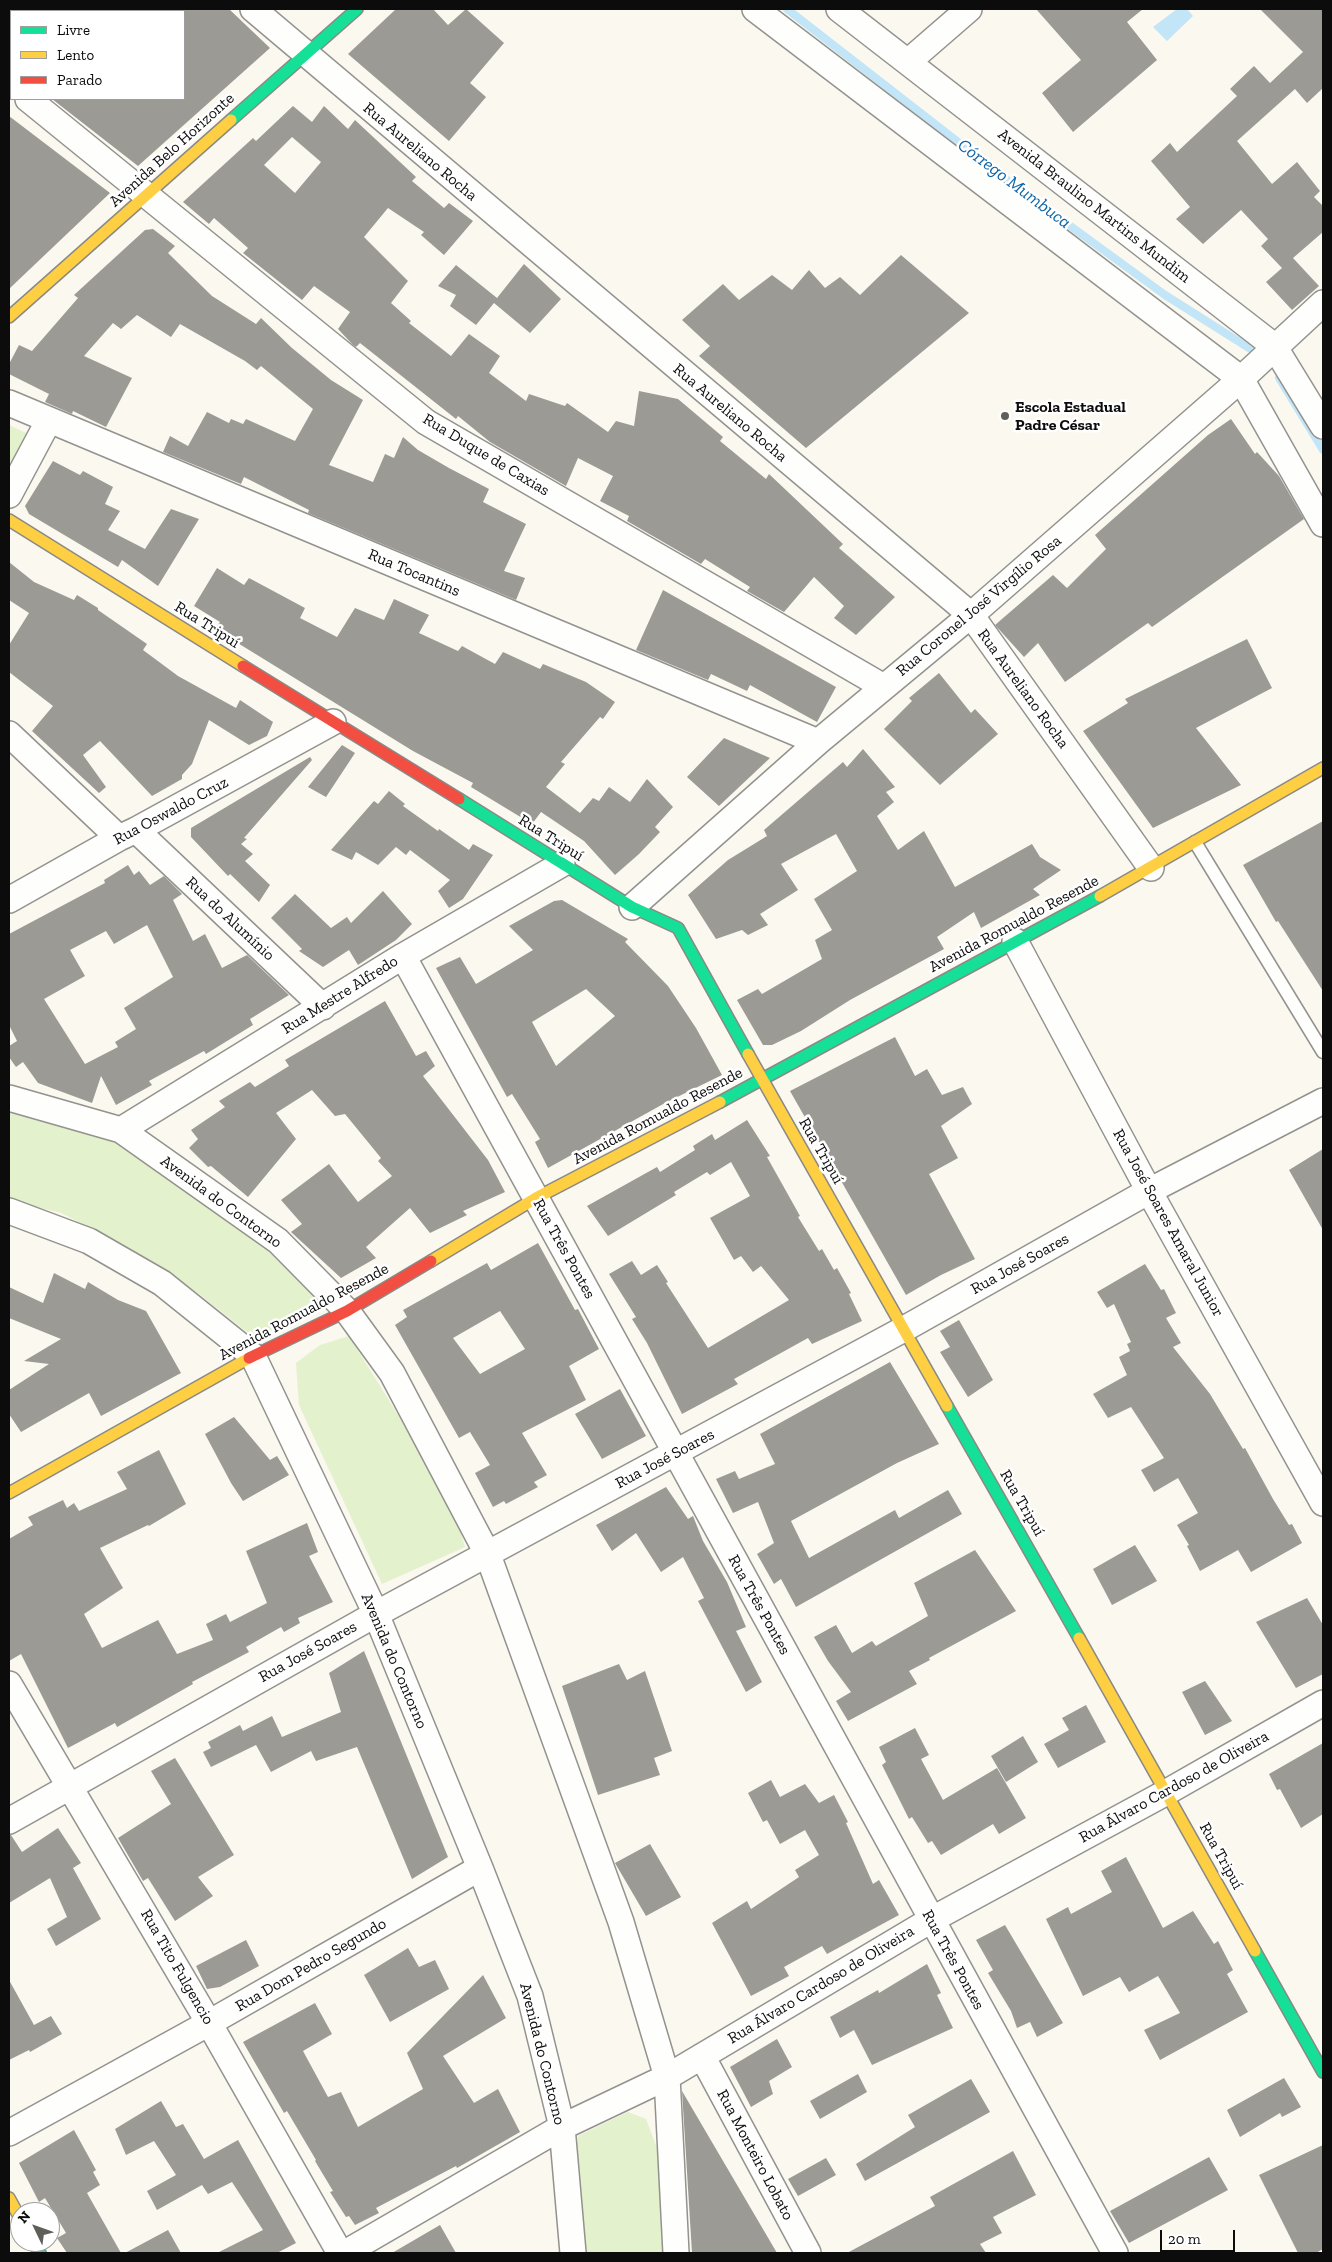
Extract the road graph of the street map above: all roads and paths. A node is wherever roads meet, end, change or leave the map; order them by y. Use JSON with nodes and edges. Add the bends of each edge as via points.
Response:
{"nodes":[{"id":1,"x":253,"y":9,"type":"edge"},
{"id":2,"x":357,"y":9,"type":"edge"},
{"id":3,"x":755,"y":9,"type":"edge"},
{"id":4,"x":840,"y":9,"type":"edge"},
{"id":5,"x":970,"y":9,"type":"edge"},
{"id":6,"x":304,"y":54,"type":"junction"},
{"id":7,"x":909,"y":62,"type":"junction"},
{"id":8,"x":29,"y":100,"type":"edge"},
{"id":9,"x":147,"y":194,"type":"junction"},
{"id":10,"x":1323,"y":303,"type":"edge"},
{"id":11,"x":9,"y":317,"type":"edge"},
{"id":12,"x":1274,"y":346,"type":"junction"},
{"id":13,"x":1241,"y":379,"type":"junction"},
{"id":14,"x":9,"y":403,"type":"edge"},
{"id":15,"x":50,"y":420,"type":"junction"},
{"id":16,"x":1323,"y":426,"type":"edge"},
{"id":17,"x":9,"y":495,"type":"edge"},
{"id":18,"x":9,"y":520,"type":"edge"},
{"id":19,"x":1323,"y":524,"type":"edge"},
{"id":20,"x":971,"y":616,"type":"junction"},
{"id":21,"x":884,"y":687,"type":"junction"},
{"id":22,"x":333,"y":722,"type":"junction"},
{"id":23,"x":9,"y":734,"type":"edge"},
{"id":24,"x":818,"y":742,"type":"junction"},
{"id":25,"x":1323,"y":768,"type":"edge"},
{"id":26,"x":128,"y":834,"type":"junction"},
{"id":27,"x":1195,"y":842,"type":"junction"},
{"id":28,"x":562,"y":864,"type":"junction"},
{"id":29,"x":1151,"y":868,"type":"junction"},
{"id":30,"x":9,"y":900,"type":"edge"},
{"id":31,"x":632,"y":907,"type":"junction"},
{"id":32,"x":1015,"y":941,"type":"junction"},
{"id":33,"x":403,"y":956,"type":"junction"},
{"id":34,"x":323,"y":1007,"type":"junction"},
{"id":35,"x":1323,"y":1052,"type":"edge"},
{"id":36,"x":762,"y":1080,"type":"junction"},
{"id":37,"x":9,"y":1098,"type":"edge"},
{"id":38,"x":1323,"y":1101,"type":"edge"},
{"id":39,"x":121,"y":1130,"type":"junction"},
{"id":40,"x":1149,"y":1191,"type":"junction"},
{"id":41,"x":536,"y":1198,"type":"junction"},
{"id":42,"x":9,"y":1211,"type":"edge"},
{"id":43,"x":347,"y":1311,"type":"junction"},
{"id":44,"x":904,"y":1329,"type":"junction"},
{"id":45,"x":253,"y":1356,"type":"junction"},
{"id":46,"x":675,"y":1453,"type":"junction"},
{"id":47,"x":9,"y":1493,"type":"edge"},
{"id":48,"x":1323,"y":1503,"type":"edge"},
{"id":49,"x":488,"y":1555,"type":"junction"},
{"id":50,"x":376,"y":1614,"type":"junction"},
{"id":51,"x":9,"y":1684,"type":"edge"},
{"id":52,"x":1323,"y":1703,"type":"edge"},
{"id":53,"x":70,"y":1786,"type":"junction"},
{"id":54,"x":1167,"y":1792,"type":"junction"},
{"id":55,"x":9,"y":1821,"type":"edge"},
{"id":56,"x":480,"y":1868,"type":"junction"},
{"id":57,"x":931,"y":1920,"type":"junction"},
{"id":58,"x":209,"y":2023,"type":"junction"},
{"id":59,"x":702,"y":2056,"type":"junction"},
{"id":60,"x":1323,"y":2072,"type":"edge"},
{"id":61,"x":667,"y":2077,"type":"junction"},
{"id":62,"x":562,"y":2127,"type":"junction"},
{"id":63,"x":9,"y":2132,"type":"edge"},
{"id":64,"x":340,"y":2253,"type":"edge"},
{"id":65,"x":345,"y":2253,"type":"edge"},
{"id":66,"x":573,"y":2253,"type":"edge"},
{"id":67,"x":676,"y":2253,"type":"edge"},
{"id":68,"x":808,"y":2253,"type":"edge"},
{"id":69,"x":1115,"y":2253,"type":"edge"}],
"edges":[{"from":1,"to":6,"type":"street","name":"Rua Aureliano Rocha"},
{"from":2,"to":6,"type":"street","name":"Avenida Belo Horizonte"},
{"from":3,"to":13,"type":"street"},
{"from":4,"to":7,"type":"street","name":"Avenida Braulino Martins Mundim"},
{"from":5,"to":7,"type":"street"},
{"from":6,"to":9,"type":"street","name":"Avenida Belo Horizonte"},
{"from":6,"to":20,"type":"street","name":"Rua Aureliano Rocha"},
{"from":7,"to":12,"type":"street","name":"Avenida Braulino Martins Mundim"},
{"from":8,"to":9,"type":"street","name":"Rua Duque de Caxias"},
{"from":9,"to":11,"type":"street","name":"Avenida Belo Horizonte"},
{"from":9,"to":21,"type":"street","name":"Rua Duque de Caxias","via":[[426,422]]},
{"from":10,"to":12,"type":"street","name":"Rua Coronel José Virgílio Rosa"},
{"from":12,"to":13,"type":"street","name":"Rua Coronel José Virgílio Rosa"},
{"from":12,"to":16,"type":"street","name":"Avenida Braulino Martins Mundim"},
{"from":13,"to":19,"type":"street"},
{"from":13,"to":20,"type":"street","name":"Rua Coronel José Virgílio Rosa"},
{"from":14,"to":15,"type":"street","name":"Rua Tocantins"},
{"from":15,"to":17,"type":"street"},
{"from":15,"to":24,"type":"street","name":"Rua Tocantins"},
{"from":18,"to":22,"type":"street","name":"Rua Tripuí"},
{"from":20,"to":21,"type":"street","name":"Rua Coronel José Virgílio Rosa"},
{"from":20,"to":29,"type":"street","name":"Rua Aureliano Rocha"},
{"from":21,"to":24,"type":"street","name":"Rua Coronel José Virgílio Rosa"},
{"from":22,"to":26,"type":"street","name":"Rua Oswaldo Cruz"},
{"from":22,"to":28,"type":"street","name":"Rua Tripuí"},
{"from":23,"to":26,"type":"street","name":"Rua do Alumínio"},
{"from":24,"to":31,"type":"street","name":"Rua Coronel José Virgílio Rosa"},
{"from":25,"to":27,"type":"street","name":"Avenida Romualdo Resende"},
{"from":26,"to":30,"type":"street","name":"Rua Oswaldo Cruz"},
{"from":26,"to":34,"type":"street","name":"Rua do Alumínio"},
{"from":27,"to":29,"type":"street","name":"Avenida Romualdo Resende"},
{"from":27,"to":35,"type":"lane"},
{"from":28,"to":31,"type":"street","name":"Rua Tripuí"},
{"from":28,"to":33,"type":"street","name":"Rua Mestre Alfredo"},
{"from":29,"to":32,"type":"street","name":"Avenida Romualdo Resende"},
{"from":31,"to":36,"type":"street","name":"Rua Tripuí","via":[[678,928]]},
{"from":32,"to":36,"type":"street","name":"Avenida Romualdo Resende"},
{"from":32,"to":40,"type":"street","name":"Rua José Soares Amaral Junior"},
{"from":33,"to":34,"type":"street","name":"Rua Mestre Alfredo"},
{"from":33,"to":41,"type":"street","name":"Rua Três Pontes"},
{"from":34,"to":39,"type":"street","name":"Rua Mestre Alfredo"},
{"from":36,"to":41,"type":"street","name":"Avenida Romualdo Resende"},
{"from":36,"to":44,"type":"street","name":"Rua Tripuí"},
{"from":37,"to":39,"type":"street","name":"Avenida do Contorno"},
{"from":38,"to":40,"type":"street","name":"Rua José Soares"},
{"from":39,"to":43,"type":"street","name":"Avenida do Contorno","via":[[278,1241]]},
{"from":40,"to":44,"type":"street","name":"Rua José Soares"},
{"from":40,"to":48,"type":"street","name":"Rua José Soares Amaral Junior"},
{"from":41,"to":43,"type":"street","name":"Avenida Romualdo Resende"},
{"from":41,"to":46,"type":"street","name":"Rua Três Pontes"},
{"from":42,"to":45,"type":"street","name":"Avenida do Contorno","via":[[89,1241],[162,1283]]},
{"from":43,"to":45,"type":"street","name":"Avenida Romualdo Resende"},
{"from":43,"to":49,"type":"street","name":"Avenida do Contorno","via":[[392,1373]]},
{"from":44,"to":46,"type":"street","name":"Rua José Soares"},
{"from":44,"to":54,"type":"street","name":"Rua Tripuí"},
{"from":45,"to":47,"type":"street","name":"Avenida Romualdo Resende"},
{"from":45,"to":50,"type":"street","name":"Avenida do Contorno"},
{"from":46,"to":49,"type":"street","name":"Rua José Soares"},
{"from":46,"to":57,"type":"street","name":"Rua Três Pontes"},
{"from":49,"to":50,"type":"street","name":"Rua José Soares"},
{"from":49,"to":61,"type":"street","name":"Avenida do Contorno","via":[[621,1922]]},
{"from":50,"to":53,"type":"street","name":"Rua José Soares"},
{"from":50,"to":56,"type":"street","name":"Avenida do Contorno"},
{"from":51,"to":53,"type":"street","name":"Rua Tito Fulgencio"},
{"from":52,"to":54,"type":"street","name":"Rua Álvaro Cardoso de Oliveira"},
{"from":53,"to":55,"type":"street","name":"Rua José Soares"},
{"from":53,"to":58,"type":"street","name":"Rua Tito Fulgencio"},
{"from":54,"to":57,"type":"street","name":"Rua Álvaro Cardoso de Oliveira"},
{"from":54,"to":60,"type":"street","name":"Rua Tripuí"},
{"from":56,"to":58,"type":"street","name":"Rua Dom Pedro Segundo"},
{"from":56,"to":62,"type":"street","name":"Avenida do Contorno","via":[[530,1996]]},
{"from":57,"to":59,"type":"street","name":"Rua Álvaro Cardoso de Oliveira"},
{"from":57,"to":69,"type":"street","name":"Rua Três Pontes"},
{"from":58,"to":63,"type":"street","name":"Rua Dom Pedro Segundo"},
{"from":58,"to":64,"type":"street","name":"Rua Tito Fulgencio"},
{"from":59,"to":61,"type":"street","name":"Rua Álvaro Cardoso de Oliveira"},
{"from":59,"to":68,"type":"street","name":"Rua Monteiro Lobato"},
{"from":61,"to":62,"type":"street","name":"Rua Álvaro Cardoso de Oliveira"},
{"from":61,"to":67,"type":"street"},
{"from":62,"to":65,"type":"street","name":"Rua Álvaro Cardoso de Oliveira"},
{"from":62,"to":66,"type":"street","name":"Avenida do Contorno"}]}
